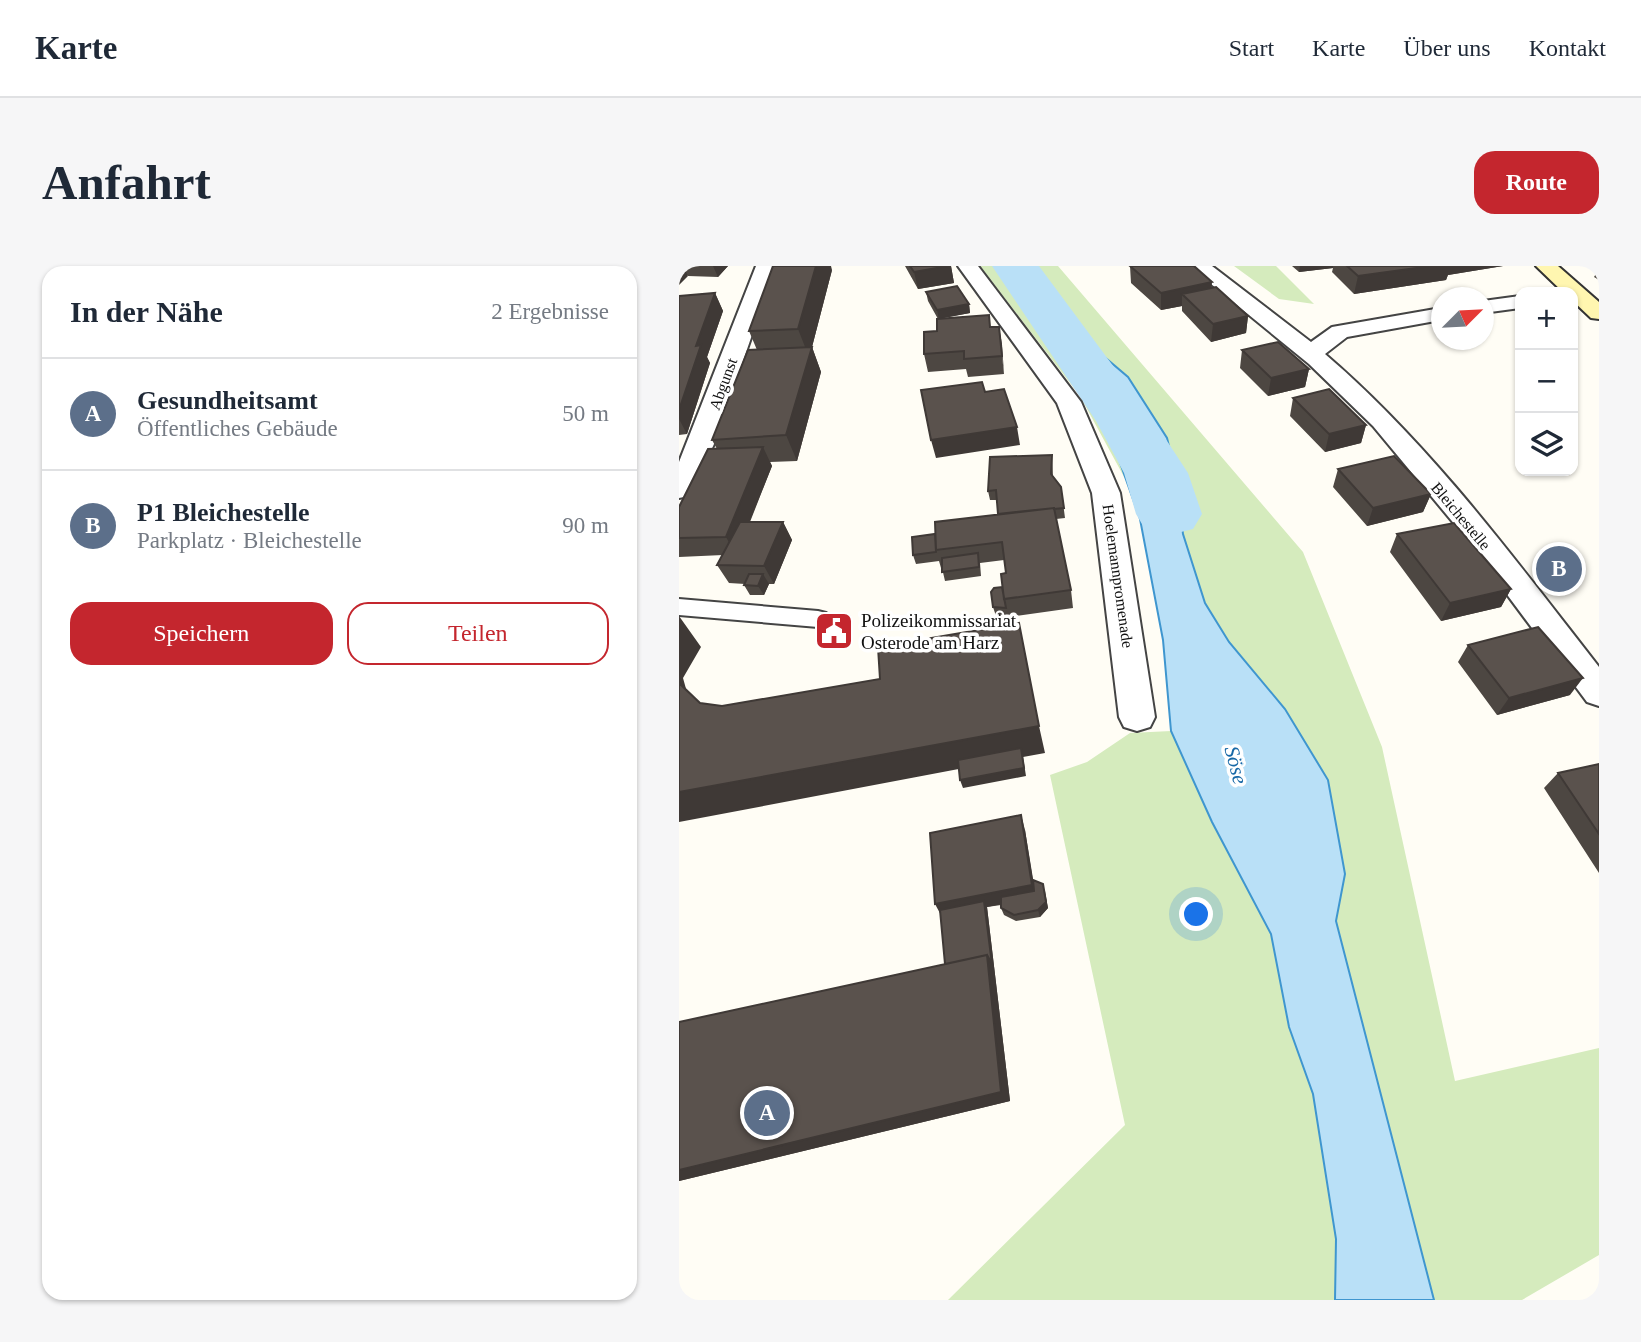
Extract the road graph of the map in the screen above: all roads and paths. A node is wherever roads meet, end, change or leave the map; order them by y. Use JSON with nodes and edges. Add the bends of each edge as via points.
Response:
{"nodes":[{"id":1,"x":968,"y":266,"type":"edge"},
{"id":2,"x":1199,"y":266,"type":"edge"},
{"id":3,"x":1546,"y":266,"type":"edge"},
{"id":4,"x":764,"y":271,"type":"edge"},
{"id":5,"x":1567,"y":287,"type":"edge"},
{"id":6,"x":1578,"y":297,"type":"edge"},
{"id":7,"x":1515,"y":303,"type":"edge"},
{"id":8,"x":1494,"y":306,"type":"edge"},
{"id":9,"x":1599,"y":313,"type":"edge"},
{"id":10,"x":1431,"y":316,"type":"edge"},
{"id":11,"x":1311,"y":353,"type":"junction"},
{"id":12,"x":679,"y":490,"type":"edge"},
{"id":13,"x":679,"y":607,"type":"edge"},
{"id":14,"x":818,"y":619,"type":"dead end"},
{"id":15,"x":1599,"y":692,"type":"edge"},
{"id":16,"x":1137,"y":717,"type":"dead end"}],
"edges":[{"from":1,"to":16,"type":"street","name":"Hoelemannpromenade","via":[[1069,402],[1106,493]]},
{"from":2,"to":11,"type":"street","name":"Bleichestelle"},
{"from":3,"to":5,"type":"main road"},
{"from":4,"to":12,"type":"street","name":"Abgunst","via":[[710,420]]},
{"from":6,"to":9,"type":"main road"},
{"from":7,"to":8,"type":"street"},
{"from":10,"to":11,"type":"street","via":[[1340,332]]},
{"from":11,"to":15,"type":"street","name":"Bleichestelle","via":[[1381,420]]},
{"from":13,"to":14,"type":"lane"}]}
